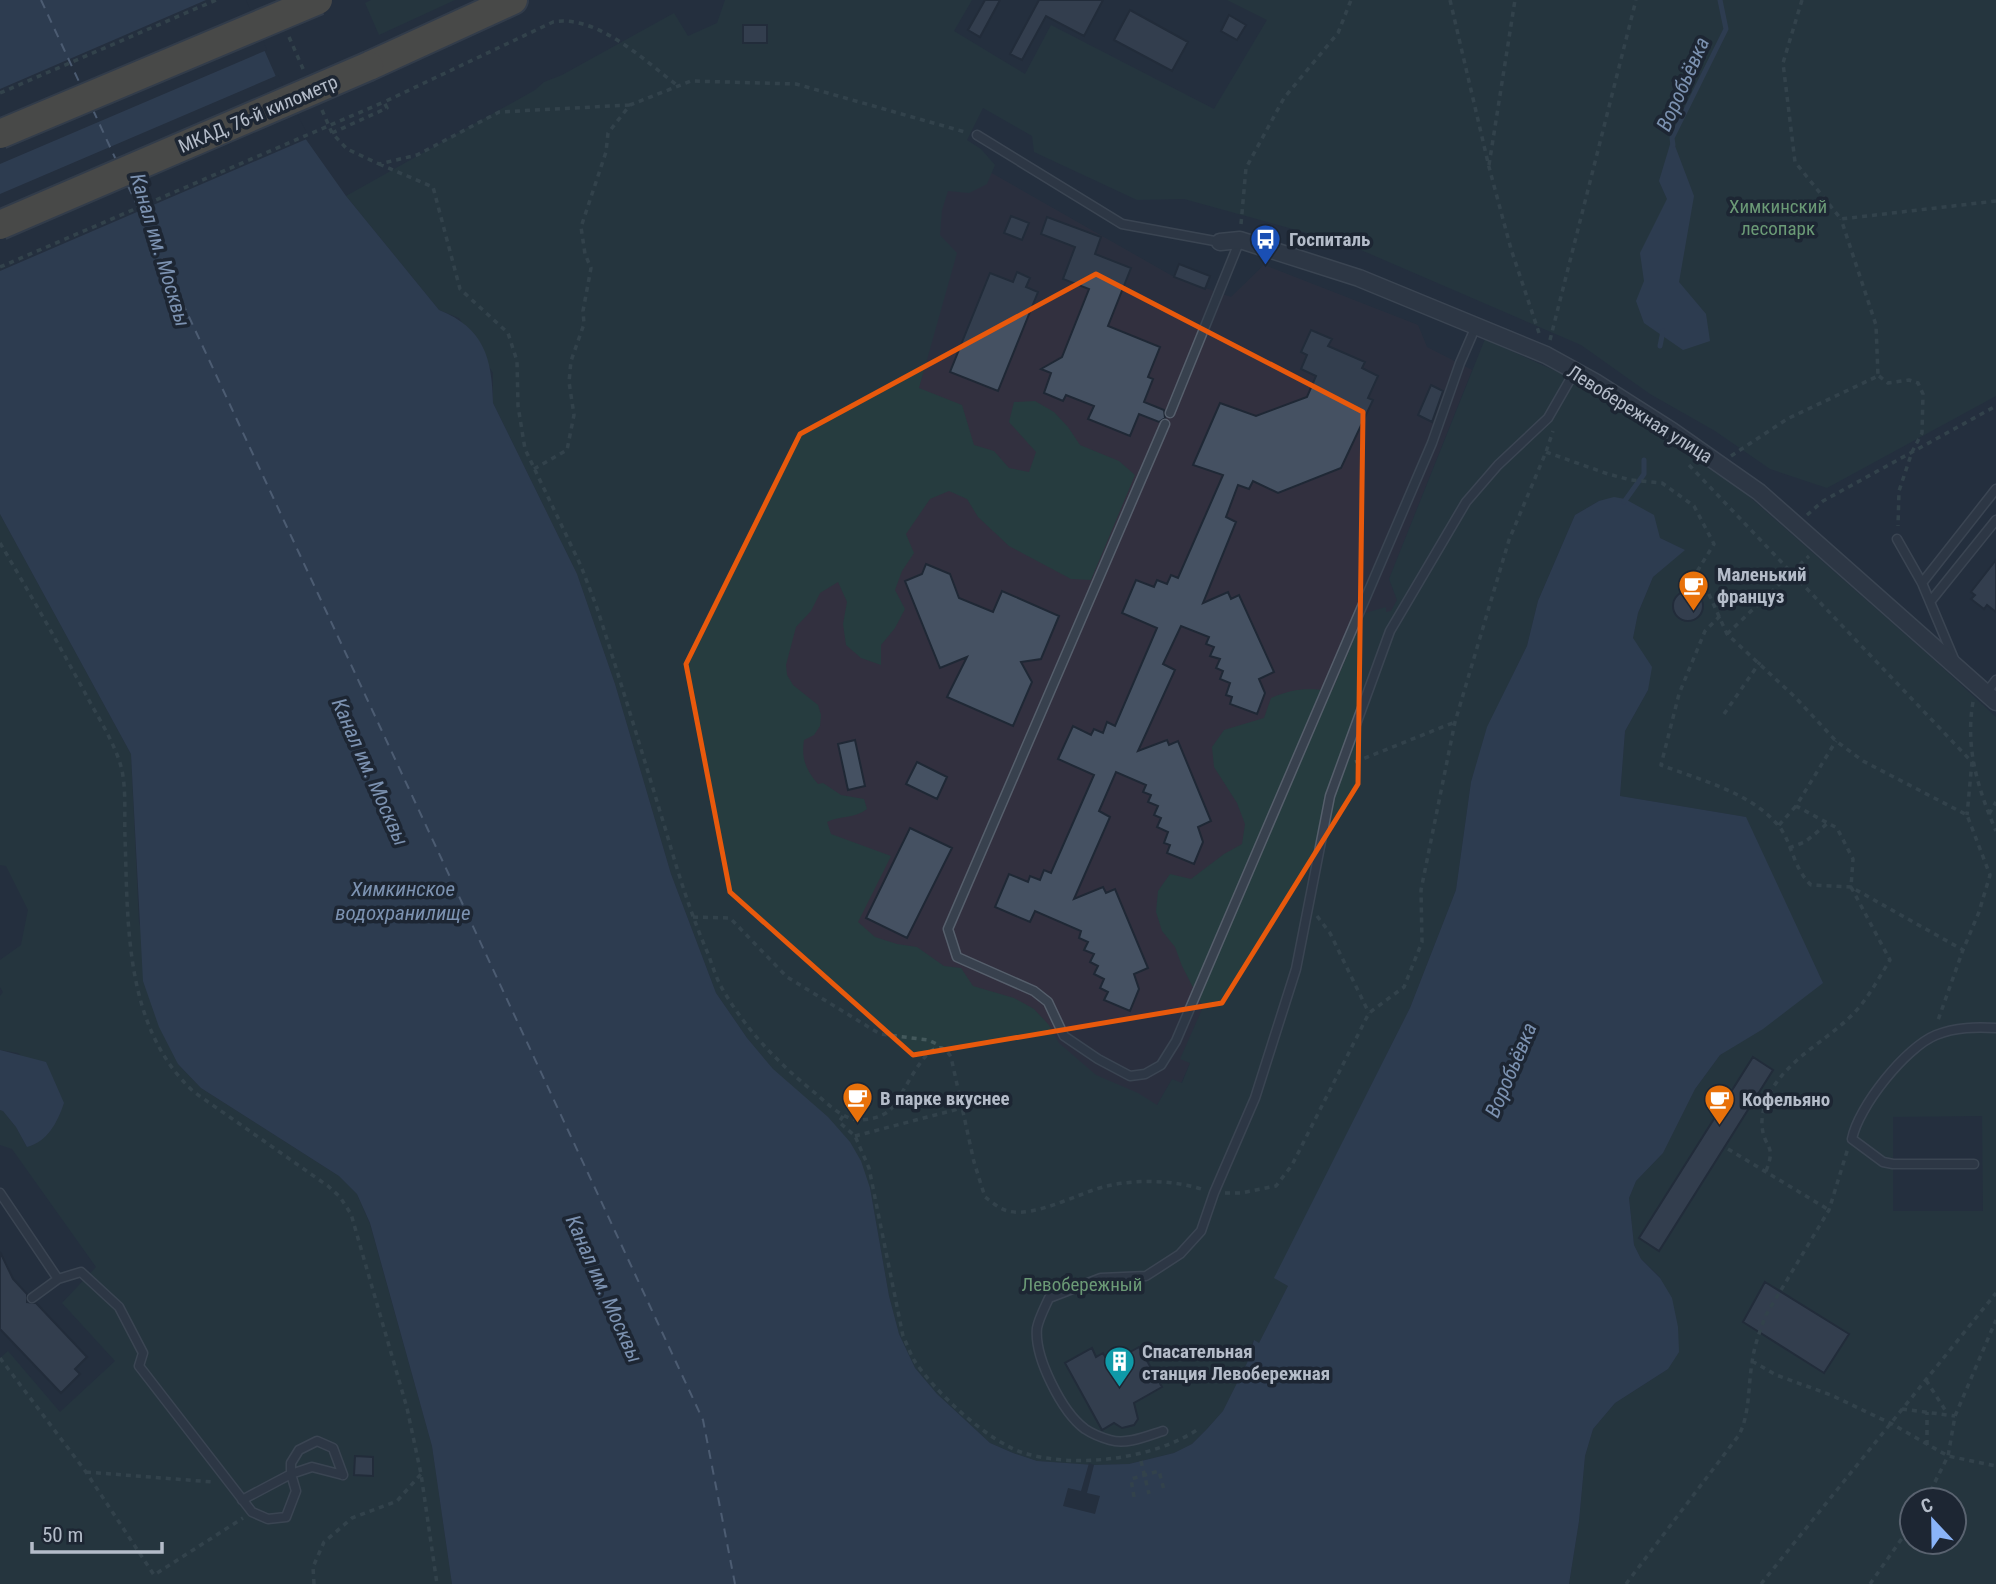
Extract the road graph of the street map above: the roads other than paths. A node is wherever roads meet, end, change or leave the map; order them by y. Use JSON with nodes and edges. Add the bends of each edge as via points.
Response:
{"nodes":[{"id":1,"x":318,"y":0,"type":"edge"},
{"id":2,"x":513,"y":0,"type":"edge"},
{"id":3,"x":0,"y":134,"type":"edge"},
{"id":4,"x":977,"y":135,"type":"road end"},
{"id":5,"x":0,"y":225,"type":"edge"},
{"id":6,"x":1240,"y":240,"type":"junction"},
{"id":7,"x":1220,"y":242,"type":"joint"},
{"id":8,"x":1476,"y":326,"type":"junction"},
{"id":9,"x":1575,"y":371,"type":"junction"},
{"id":10,"x":1170,"y":413,"type":"dead end"},
{"id":11,"x":1165,"y":424,"type":"dead end"},
{"id":12,"x":1996,"y":489,"type":"edge"},
{"id":13,"x":1996,"y":520,"type":"edge"},
{"id":14,"x":1897,"y":539,"type":"road end"},
{"id":15,"x":1922,"y":583,"type":"junction"},
{"id":16,"x":1930,"y":602,"type":"junction"},
{"id":17,"x":1958,"y":668,"type":"junction"},
{"id":18,"x":1989,"y":691,"type":"edge"},
{"id":19,"x":1996,"y":1028,"type":"edge"},
{"id":20,"x":1975,"y":1164,"type":"dead end"},
{"id":21,"x":0,"y":1193,"type":"edge"},
{"id":22,"x":58,"y":1279,"type":"junction"},
{"id":23,"x":32,"y":1298,"type":"dead end"},
{"id":24,"x":1163,"y":1431,"type":"dead end"},
{"id":25,"x":291,"y":1474,"type":"junction"},
{"id":26,"x":242,"y":1500,"type":"junction"}],
"edges":[{"from":1,"to":3,"type":"highway","bridge":true},
{"from":2,"to":5,"type":"highway","name":"МКАД, 76-й километр","bridge":true},
{"from":4,"to":7,"type":"lane","via":[[1122,224]]},
{"from":6,"to":7,"type":"street","name":"Левобережная улица"},
{"from":6,"to":8,"type":"street","name":"Левобережная улица","via":[[1359,278]]},
{"from":6,"to":10,"type":"lane"},
{"from":8,"to":9,"type":"street","name":"Левобережная улица"},
{"from":8,"to":11,"type":"lane","via":[[1432,443],[1176,1041],[1161,1065],[1129,1076],[1064,1036],[1048,1002],[1034,991],[957,957],[948,929]]},
{"from":9,"to":17,"type":"street","name":"Левобережная улица","via":[[1759,492]]},
{"from":9,"to":24,"type":"lane","via":[[1548,418],[1466,502],[1390,631],[1330,796],[1296,970],[1259,1085],[1201,1231],[1180,1254],[1146,1276],[1101,1278],[1049,1298],[1037,1327],[1045,1373],[1084,1429],[1112,1441]]},
{"from":12,"to":15,"type":"lane"},
{"from":13,"to":16,"type":"lane"},
{"from":14,"to":15,"type":"lane"},
{"from":15,"to":16,"type":"lane"},
{"from":16,"to":17,"type":"lane"},
{"from":17,"to":18,"type":"street","name":"Левобережная улица"},
{"from":19,"to":20,"type":"lane","via":[[1974,1027],[1934,1035],[1920,1043],[1873,1096],[1854,1126],[1852,1139],[1883,1162]]},
{"from":21,"to":22,"type":"lane"},
{"from":22,"to":23,"type":"lane"},
{"from":22,"to":26,"type":"lane","via":[[81,1272],[119,1307],[143,1353],[139,1366]]},
{"from":25,"to":25,"type":"lane","via":[[312,1467],[343,1475],[333,1448],[317,1441],[299,1450]]},
{"from":25,"to":26,"type":"lane"},
{"from":25,"to":26,"type":"lane","via":[[296,1491],[286,1517],[268,1519],[252,1512]]}]}
